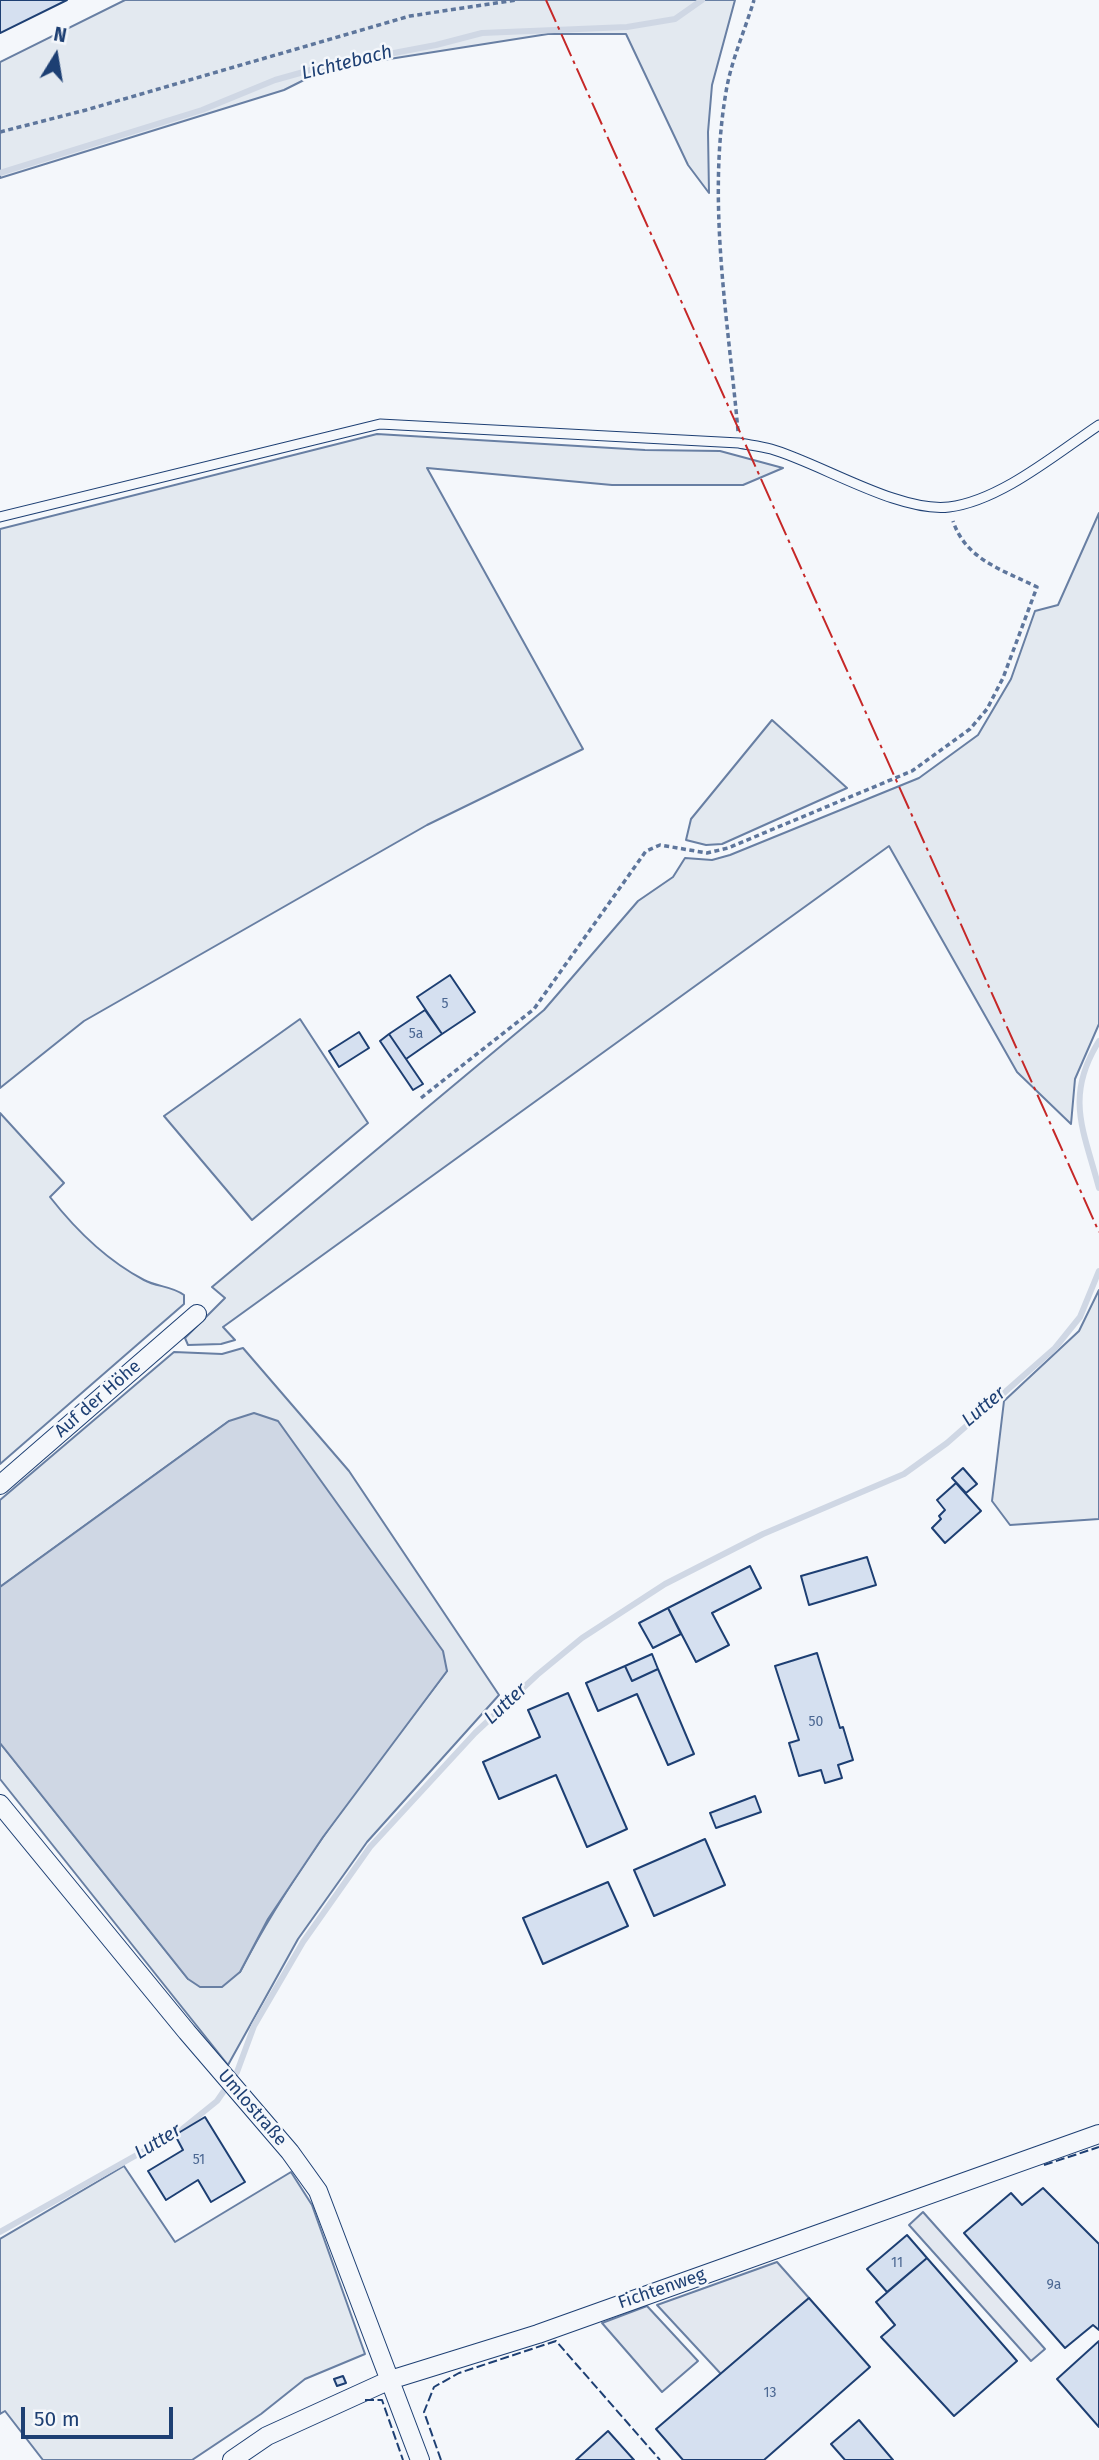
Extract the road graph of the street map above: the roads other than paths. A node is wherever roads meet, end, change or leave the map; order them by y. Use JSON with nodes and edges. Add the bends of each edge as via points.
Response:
{"nodes":[{"id":1,"x":1099,"y":425,"type":"edge"},
{"id":2,"x":0,"y":517,"type":"edge"},
{"id":3,"x":197,"y":1314,"type":"dead end"},
{"id":4,"x":0,"y":1485,"type":"edge"},
{"id":5,"x":0,"y":1804,"type":"edge"},
{"id":6,"x":1099,"y":2134,"type":"edge"},
{"id":7,"x":390,"y":2379,"type":"junction"},
{"id":8,"x":232,"y":2460,"type":"edge"},
{"id":9,"x":420,"y":2460,"type":"edge"}],
"edges":[{"from":1,"to":2,"type":"lane","via":[[1021,477],[985,496],[948,507],[907,502],[771,449],[739,443],[380,424]]},
{"from":3,"to":4,"type":"street","name":"Auf der Höhe"},
{"from":5,"to":7,"type":"street","name":"Umlostraße","via":[[318,2191]]},
{"from":6,"to":7,"type":"street","name":"Fichtenweg","via":[[559,2327]]},
{"from":7,"to":8,"type":"street","name":"Fichtenweg","via":[[267,2437]]},
{"from":7,"to":9,"type":"street","name":"Umlostraße"}]}
